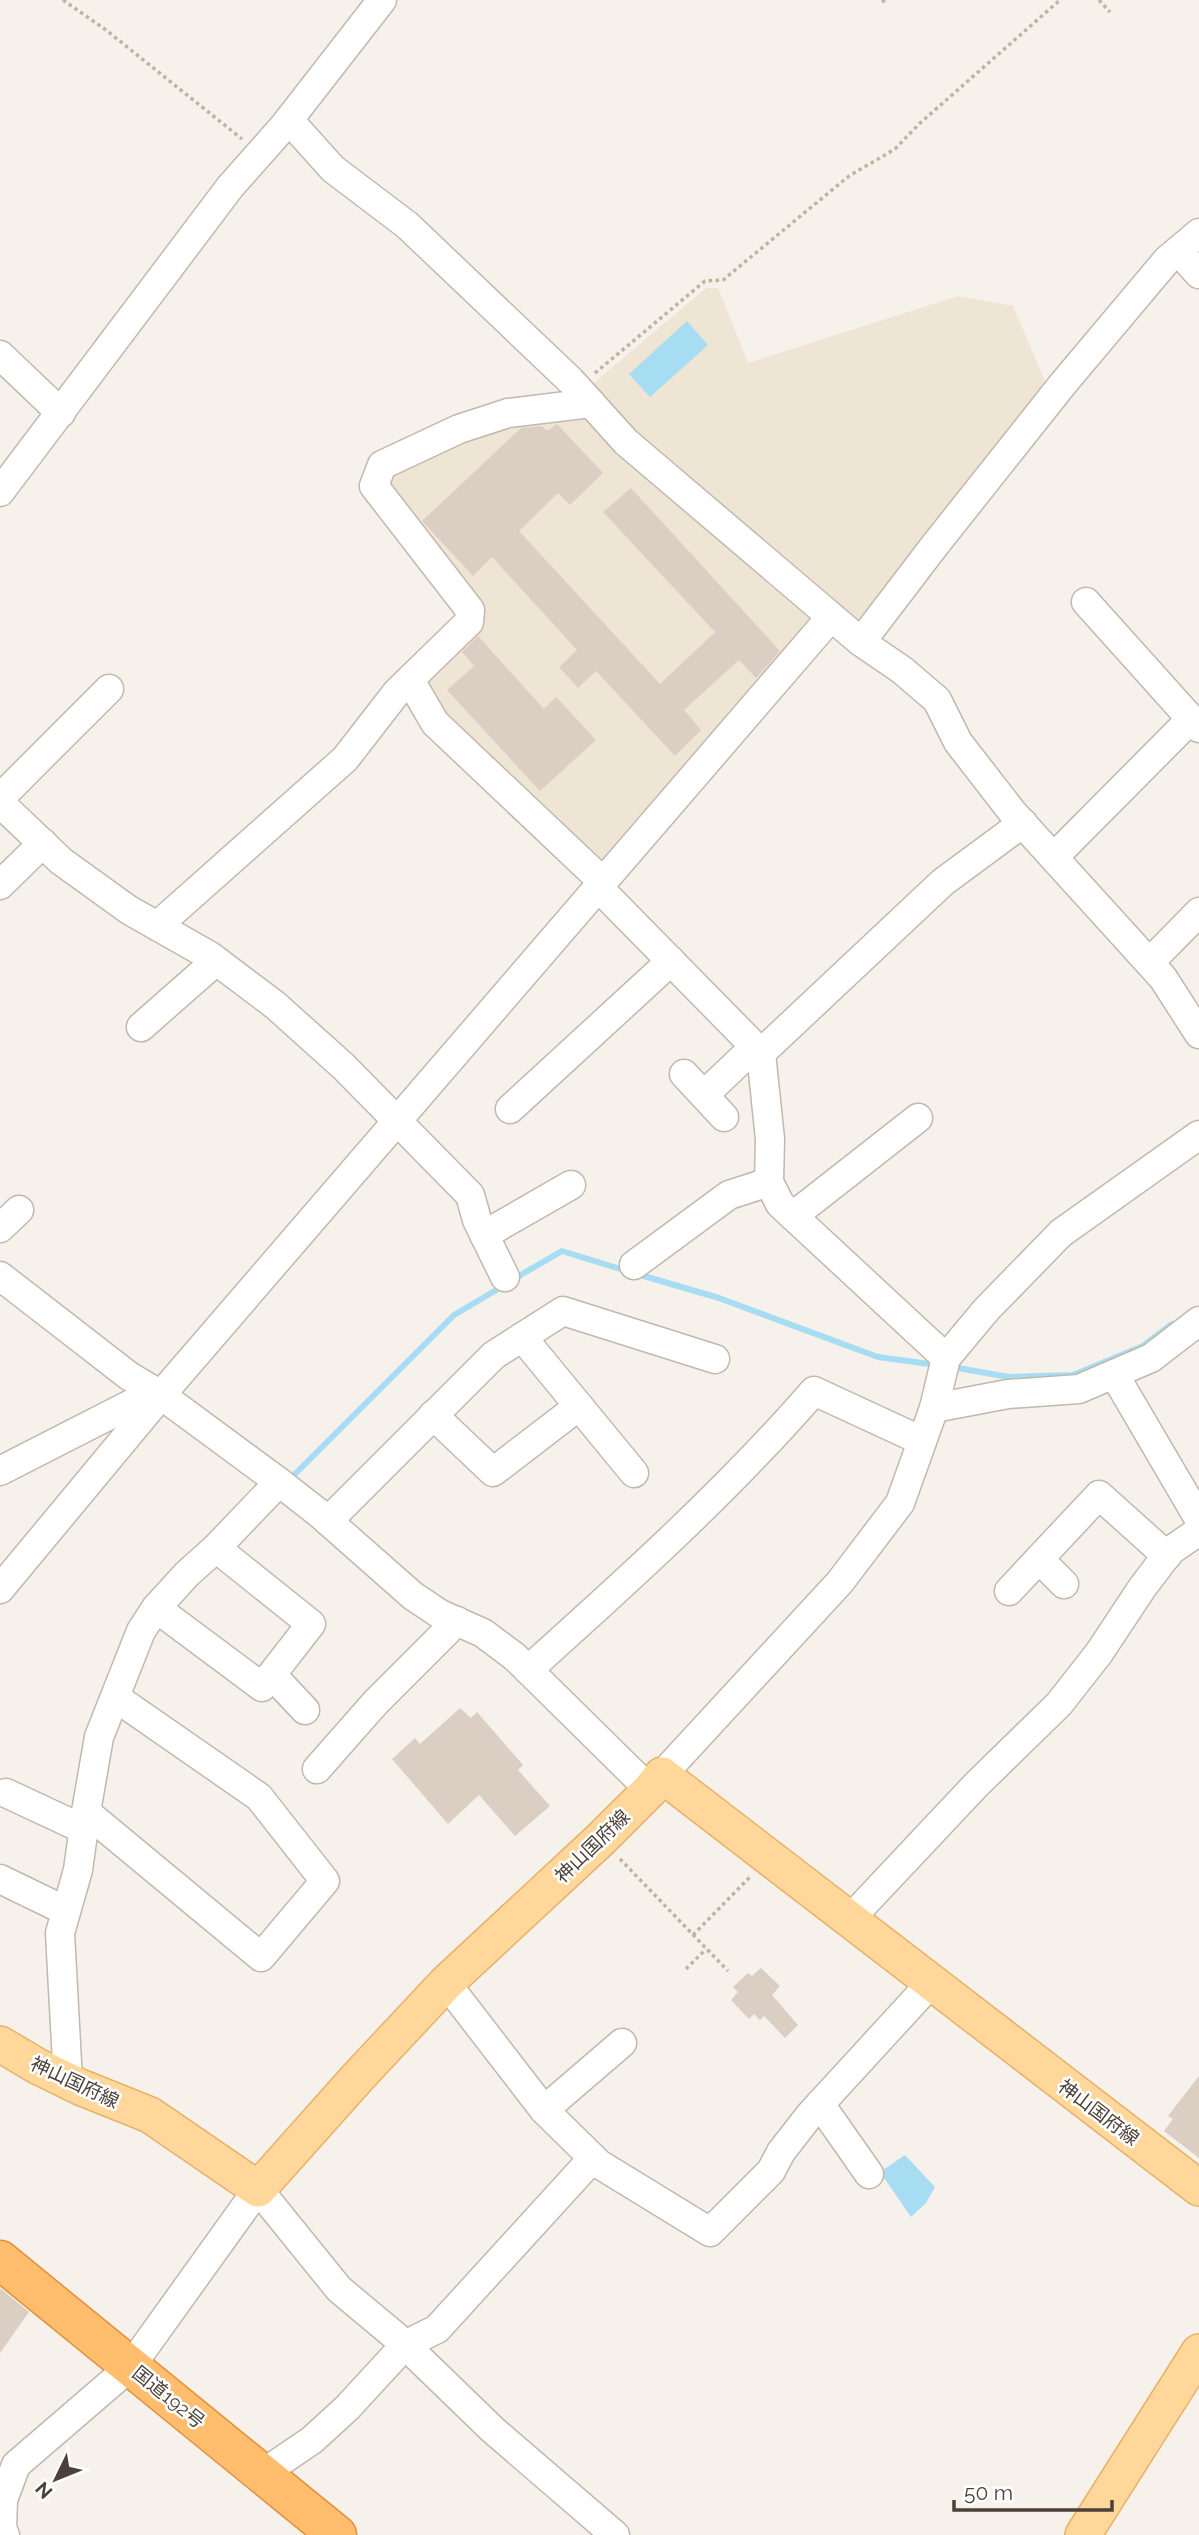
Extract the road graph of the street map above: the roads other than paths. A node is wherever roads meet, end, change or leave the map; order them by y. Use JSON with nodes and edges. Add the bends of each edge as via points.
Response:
{"nodes":[{"id":1,"x":382,"y":0,"type":"edge"},
{"id":2,"x":289,"y":120,"type":"junction"},
{"id":3,"x":1188,"y":242,"type":"edge"},
{"id":4,"x":1199,"y":274,"type":"edge"},
{"id":5,"x":0,"y":355,"type":"edge"},
{"id":6,"x":583,"y":394,"type":"junction"},
{"id":7,"x":61,"y":413,"type":"junction"},
{"id":8,"x":0,"y":492,"type":"edge"},
{"id":9,"x":1086,"y":602,"type":"dead end"},
{"id":10,"x":831,"y":617,"type":"junction"},
{"id":11,"x":861,"y":642,"type":"junction"},
{"id":12,"x":410,"y":680,"type":"junction"},
{"id":13,"x":109,"y":689,"type":"dead end"},
{"id":14,"x":1195,"y":724,"type":"edge"},
{"id":15,"x":0,"y":798,"type":"edge"},
{"id":16,"x":0,"y":803,"type":"edge"},
{"id":17,"x":1023,"y":823,"type":"junction"},
{"id":18,"x":43,"y":844,"type":"junction"},
{"id":19,"x":1054,"y":857,"type":"junction"},
{"id":20,"x":600,"y":884,"type":"junction"},
{"id":21,"x":0,"y":885,"type":"edge"},
{"id":22,"x":1199,"y":912,"type":"edge"},
{"id":23,"x":158,"y":926,"type":"junction"},
{"id":24,"x":216,"y":961,"type":"junction"},
{"id":25,"x":671,"y":961,"type":"junction"},
{"id":26,"x":1150,"y":962,"type":"junction"},
{"id":27,"x":141,"y":1027,"type":"dead end"},
{"id":28,"x":1199,"y":1034,"type":"edge"},
{"id":29,"x":761,"y":1053,"type":"junction"},
{"id":30,"x":684,"y":1074,"type":"dead end"},
{"id":31,"x":704,"y":1095,"type":"junction"},
{"id":32,"x":510,"y":1109,"type":"dead end"},
{"id":33,"x":724,"y":1117,"type":"dead end"},
{"id":34,"x":918,"y":1118,"type":"dead end"},
{"id":35,"x":398,"y":1121,"type":"junction"},
{"id":36,"x":1199,"y":1135,"type":"edge"},
{"id":37,"x":769,"y":1182,"type":"junction"},
{"id":38,"x":571,"y":1185,"type":"dead end"},
{"id":39,"x":793,"y":1216,"type":"junction"},
{"id":40,"x":484,"y":1235,"type":"junction"},
{"id":41,"x":634,"y":1265,"type":"dead end"},
{"id":42,"x":0,"y":1276,"type":"edge"},
{"id":43,"x":505,"y":1278,"type":"dead end"},
{"id":44,"x":1199,"y":1321,"type":"edge"},
{"id":45,"x":522,"y":1336,"type":"junction"},
{"id":46,"x":715,"y":1359,"type":"dead end"},
{"id":47,"x":945,"y":1362,"type":"junction"},
{"id":48,"x":1114,"y":1374,"type":"junction"},
{"id":49,"x":161,"y":1395,"type":"junction"},
{"id":50,"x":579,"y":1406,"type":"junction"},
{"id":51,"x":934,"y":1408,"type":"junction"},
{"id":52,"x":433,"y":1415,"type":"junction"},
{"id":53,"x":922,"y":1441,"type":"junction"},
{"id":54,"x":0,"y":1471,"type":"edge"},
{"id":55,"x":635,"y":1473,"type":"dead end"},
{"id":56,"x":279,"y":1482,"type":"junction"},
{"id":57,"x":1199,"y":1519,"type":"edge"},
{"id":58,"x":328,"y":1521,"type":"junction"},
{"id":59,"x":1199,"y":1531,"type":"edge"},
{"id":60,"x":216,"y":1548,"type":"junction"},
{"id":61,"x":1167,"y":1556,"type":"junction"},
{"id":62,"x":1039,"y":1559,"type":"junction"},
{"id":63,"x":1064,"y":1584,"type":"dead end"},
{"id":64,"x":0,"y":1589,"type":"edge"},
{"id":65,"x":1009,"y":1591,"type":"dead end"},
{"id":66,"x":156,"y":1608,"type":"junction"},
{"id":67,"x":457,"y":1622,"type":"junction"},
{"id":68,"x":528,"y":1670,"type":"junction"},
{"id":69,"x":272,"y":1675,"type":"junction"},
{"id":70,"x":115,"y":1697,"type":"junction"},
{"id":71,"x":305,"y":1710,"type":"dead end"},
{"id":72,"x":317,"y":1769,"type":"dead end"},
{"id":73,"x":656,"y":1783,"type":"junction"},
{"id":74,"x":6,"y":1793,"type":"dead end"},
{"id":75,"x":84,"y":1820,"type":"junction"},
{"id":76,"x":0,"y":1879,"type":"edge"},
{"id":77,"x":66,"y":1911,"type":"junction"},
{"id":78,"x":849,"y":1920,"type":"junction"},
{"id":79,"x":446,"y":1983,"type":"junction"},
{"id":80,"x":931,"y":1983,"type":"junction"},
{"id":81,"x":622,"y":2043,"type":"dead end"},
{"id":82,"x":0,"y":2044,"type":"edge"},
{"id":83,"x":68,"y":2081,"type":"junction"},
{"id":84,"x":820,"y":2104,"type":"junction"},
{"id":85,"x":544,"y":2110,"type":"junction"},
{"id":86,"x":593,"y":2158,"type":"junction"},
{"id":87,"x":869,"y":2174,"type":"dead end"},
{"id":88,"x":1199,"y":2188,"type":"edge"},
{"id":89,"x":258,"y":2189,"type":"junction"},
{"id":90,"x":0,"y":2260,"type":"edge"},
{"id":91,"x":405,"y":2345,"type":"junction"},
{"id":92,"x":1199,"y":2352,"type":"edge"},
{"id":93,"x":131,"y":2366,"type":"junction"},
{"id":94,"x":262,"y":2474,"type":"junction"},
{"id":95,"x":1,"y":2500,"type":"edge"},
{"id":96,"x":5,"y":2535,"type":"edge"},
{"id":97,"x":337,"y":2535,"type":"edge"},
{"id":98,"x":615,"y":2535,"type":"edge"},
{"id":99,"x":1083,"y":2535,"type":"edge"}],
"edges":[{"from":1,"to":2,"type":"street"},
{"from":2,"to":6,"type":"street","via":[[333,169],[407,225]]},
{"from":2,"to":7,"type":"street","via":[[230,187]]},
{"from":3,"to":4,"type":"street"},
{"from":3,"to":11,"type":"street","via":[[1167,260],[1062,385]]},
{"from":5,"to":7,"type":"street"},
{"from":6,"to":10,"type":"street","via":[[626,442]]},
{"from":6,"to":12,"type":"street","via":[[459,429],[382,465],[374,486],[470,610],[469,622]]},
{"from":7,"to":8,"type":"street"},
{"from":9,"to":14,"type":"street"},
{"from":10,"to":11,"type":"street"},
{"from":10,"to":20,"type":"street"},
{"from":11,"to":17,"type":"street","via":[[937,700],[958,742]]},
{"from":12,"to":20,"type":"street","via":[[435,723]]},
{"from":12,"to":23,"type":"street","via":[[345,759]]},
{"from":13,"to":15,"type":"street"},
{"from":14,"to":19,"type":"street"},
{"from":16,"to":18,"type":"street"},
{"from":17,"to":19,"type":"street"},
{"from":17,"to":29,"type":"street","via":[[943,882]]},
{"from":18,"to":21,"type":"street"},
{"from":18,"to":23,"type":"street","via":[[129,910]]},
{"from":19,"to":26,"type":"street"},
{"from":20,"to":25,"type":"street"},
{"from":20,"to":35,"type":"street"},
{"from":22,"to":26,"type":"street"},
{"from":23,"to":24,"type":"street"},
{"from":24,"to":27,"type":"street"},
{"from":24,"to":35,"type":"street","via":[[275,1005]]},
{"from":25,"to":29,"type":"street"},
{"from":25,"to":32,"type":"street"},
{"from":26,"to":28,"type":"street"},
{"from":29,"to":31,"type":"street","via":[[746,1055]]},
{"from":29,"to":37,"type":"street","via":[[770,1139]]},
{"from":30,"to":31,"type":"street"},
{"from":31,"to":33,"type":"street"},
{"from":34,"to":39,"type":"street"},
{"from":35,"to":40,"type":"street","via":[[470,1195]]},
{"from":35,"to":49,"type":"street"},
{"from":36,"to":47,"type":"street","via":[[1061,1233],[986,1310]]},
{"from":37,"to":39,"type":"street","via":[[780,1204]]},
{"from":37,"to":41,"type":"street","via":[[729,1195]]},
{"from":38,"to":40,"type":"street"},
{"from":39,"to":47,"type":"street"},
{"from":40,"to":43,"type":"street"},
{"from":42,"to":49,"type":"street","via":[[129,1376]]},
{"from":44,"to":48,"type":"street","via":[[1151,1358]]},
{"from":45,"to":46,"type":"street","via":[[563,1311]]},
{"from":45,"to":50,"type":"street"},
{"from":45,"to":52,"type":"street","via":[[494,1355]]},
{"from":47,"to":51,"type":"street"},
{"from":48,"to":51,"type":"street","via":[[1079,1389],[1008,1394]]},
{"from":48,"to":57,"type":"street"},
{"from":49,"to":54,"type":"street","via":[[133,1403]]},
{"from":49,"to":56,"type":"street"},
{"from":49,"to":64,"type":"street"},
{"from":50,"to":52,"type":"street","via":[[493,1472]]},
{"from":50,"to":55,"type":"street"},
{"from":51,"to":53,"type":"street"},
{"from":52,"to":58,"type":"street"},
{"from":53,"to":68,"type":"street","via":[[814,1391],[664,1547]]},
{"from":53,"to":73,"type":"street","via":[[900,1503],[840,1582]]},
{"from":56,"to":58,"type":"street"},
{"from":56,"to":60,"type":"street"},
{"from":58,"to":67,"type":"street","via":[[413,1596]]},
{"from":59,"to":61,"type":"street"},
{"from":60,"to":66,"type":"street"},
{"from":60,"to":69,"type":"street","via":[[311,1624]]},
{"from":61,"to":62,"type":"street","via":[[1099,1494]]},
{"from":61,"to":78,"type":"street","via":[[1059,1704],[976,1784]]},
{"from":62,"to":63,"type":"street"},
{"from":62,"to":65,"type":"street"},
{"from":66,"to":69,"type":"street","via":[[262,1687]]},
{"from":66,"to":70,"type":"street","via":[[141,1632]]},
{"from":67,"to":68,"type":"street","via":[[483,1633]]},
{"from":67,"to":72,"type":"street"},
{"from":68,"to":73,"type":"street"},
{"from":69,"to":71,"type":"street"},
{"from":70,"to":75,"type":"street","via":[[99,1737]]},
{"from":70,"to":75,"type":"street","via":[[259,1797],[325,1881],[261,1958]]},
{"from":73,"to":78,"type":"main road","name":"神山国府線","via":[[769,1858]]},
{"from":73,"to":79,"type":"main road","name":"神山国府線"},
{"from":74,"to":75,"type":"street"},
{"from":75,"to":77,"type":"street","via":[[78,1870]]},
{"from":76,"to":77,"type":"street"},
{"from":77,"to":83,"type":"street","via":[[60,1933]]},
{"from":78,"to":80,"type":"main road","name":"神山国府線"},
{"from":79,"to":85,"type":"street"},
{"from":79,"to":89,"type":"main road","name":"神山国府線"},
{"from":80,"to":84,"type":"street"},
{"from":80,"to":88,"type":"main road","name":"神山国府線"},
{"from":81,"to":85,"type":"street"},
{"from":82,"to":83,"type":"main road","name":"神山国府線"},
{"from":83,"to":89,"type":"main road","name":"神山国府線","via":[[150,2115]]},
{"from":84,"to":86,"type":"street","via":[[780,2152],[771,2171],[710,2232]]},
{"from":84,"to":87,"type":"street"},
{"from":85,"to":86,"type":"street"},
{"from":86,"to":91,"type":"street","via":[[437,2329]]},
{"from":89,"to":91,"type":"street","via":[[339,2289]]},
{"from":89,"to":93,"type":"street"},
{"from":90,"to":93,"type":"highway","name":"国道192号"},
{"from":91,"to":94,"type":"street","via":[[339,2416]]},
{"from":91,"to":98,"type":"street","via":[[493,2430]]},
{"from":92,"to":99,"type":"main road"},
{"from":93,"to":94,"type":"highway","name":"国道192号"},
{"from":93,"to":95,"type":"street","via":[[16,2465]]},
{"from":94,"to":97,"type":"highway","name":"国道192号"},
{"from":95,"to":96,"type":"street"}]}
